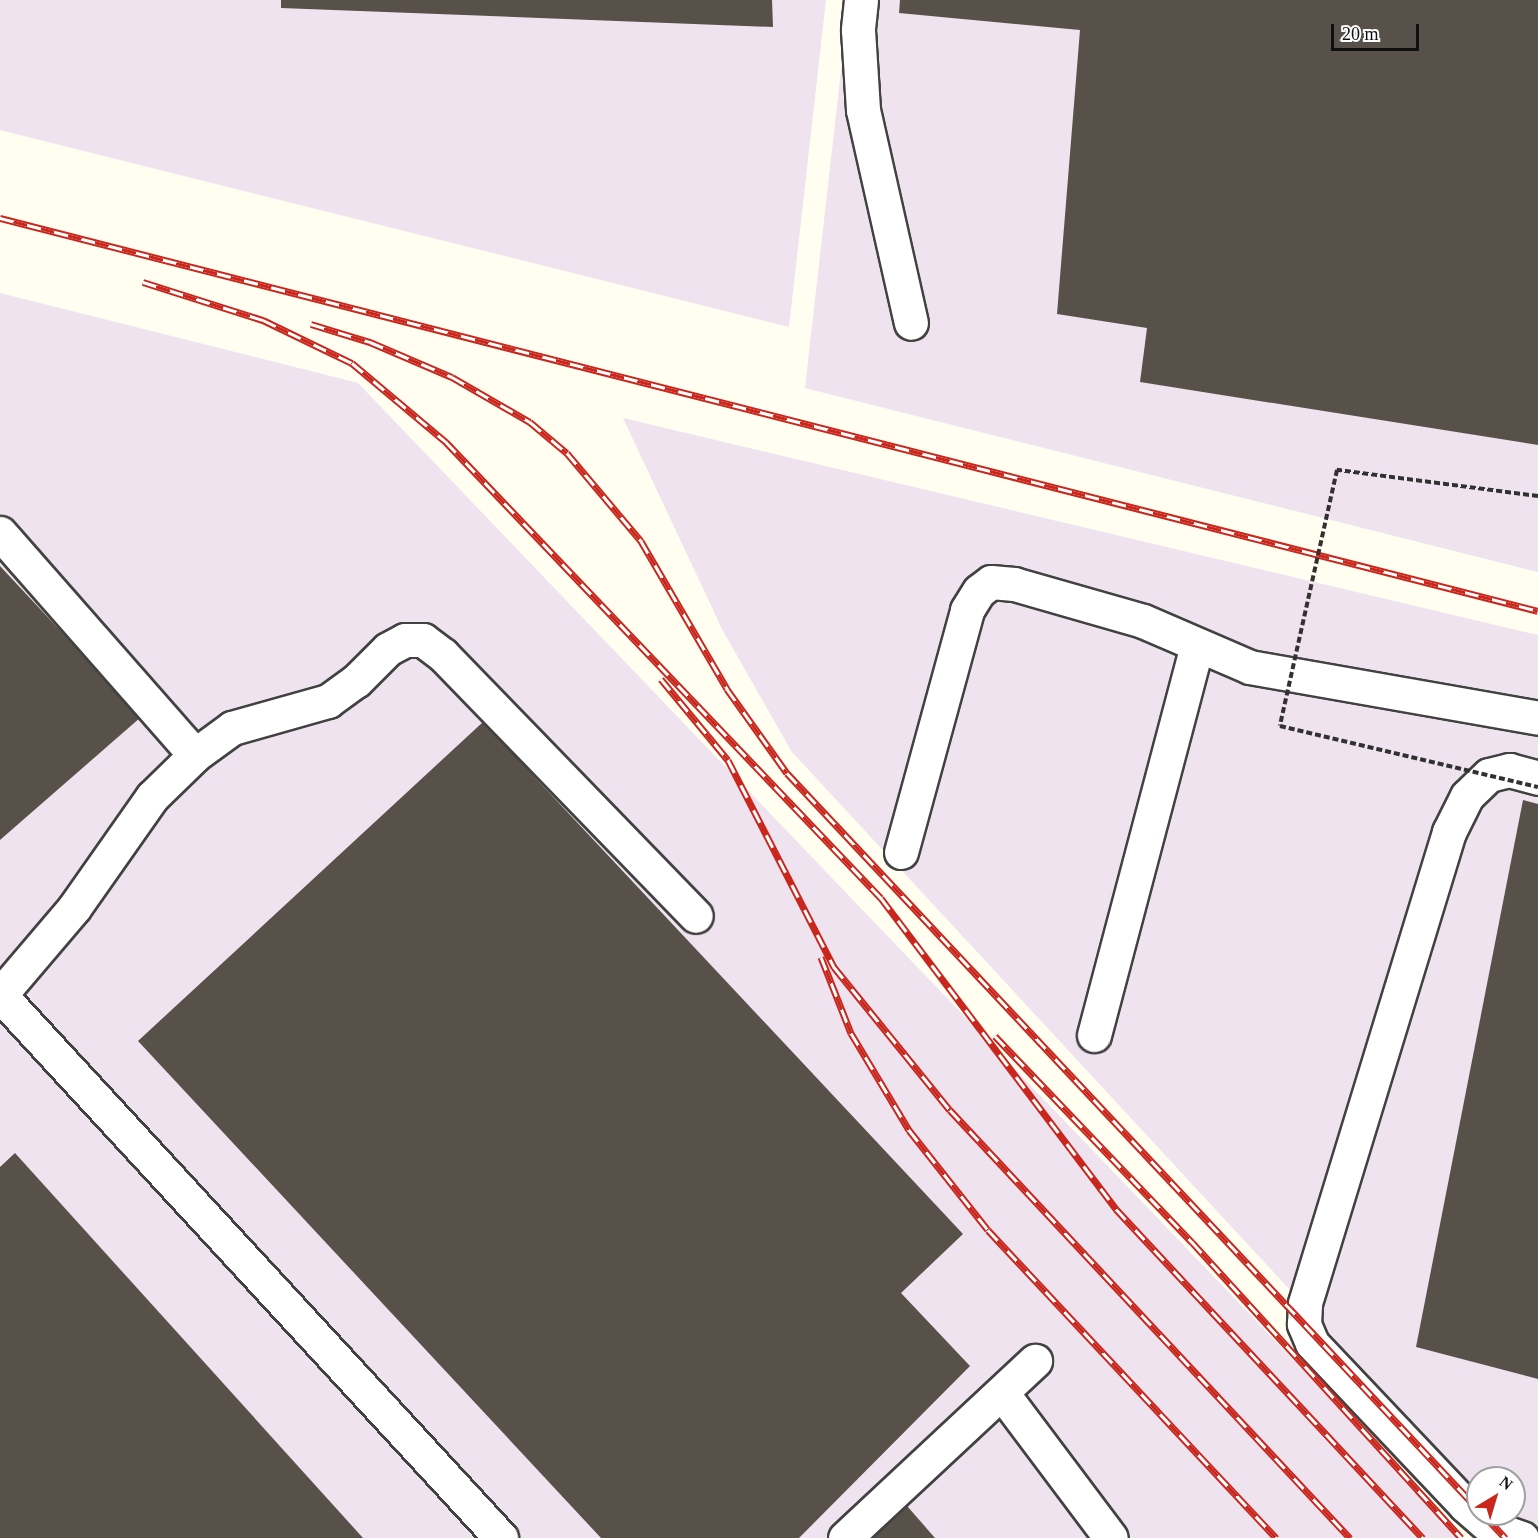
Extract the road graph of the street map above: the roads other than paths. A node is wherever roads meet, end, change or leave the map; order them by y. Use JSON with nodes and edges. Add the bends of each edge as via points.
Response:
{"nodes":[{"id":1,"x":861,"y":0,"type":"edge"},
{"id":2,"x":911,"y":323,"type":"dead end"},
{"id":3,"x":0,"y":533,"type":"edge"},
{"id":4,"x":1197,"y":645,"type":"junction"},
{"id":5,"x":1538,"y":718,"type":"edge"},
{"id":6,"x":195,"y":755,"type":"junction"},
{"id":7,"x":1538,"y":778,"type":"edge"},
{"id":8,"x":901,"y":852,"type":"dead end"},
{"id":9,"x":696,"y":916,"type":"dead end"},
{"id":10,"x":0,"y":995,"type":"edge"},
{"id":11,"x":1094,"y":1035,"type":"dead end"},
{"id":12,"x":1035,"y":1361,"type":"dead end"},
{"id":13,"x":1002,"y":1393,"type":"junction"},
{"id":14,"x":501,"y":1538,"type":"edge"},
{"id":15,"x":845,"y":1538,"type":"edge"},
{"id":16,"x":1111,"y":1538,"type":"edge"},
{"id":17,"x":1522,"y":1538,"type":"edge"}],
"edges":[{"from":1,"to":2,"type":"lane","via":[[858,30],[862,110]]},
{"from":3,"to":6,"type":"lane"},
{"from":4,"to":5,"type":"lane","via":[[1250,667]]},
{"from":4,"to":8,"type":"lane","via":[[1143,621],[1014,584],[991,582],[979,591],[967,610]]},
{"from":4,"to":11,"type":"lane"},
{"from":6,"to":9,"type":"lane","via":[[232,728],[328,701],[356,681],[388,649],[405,640],[423,640],[443,655]]},
{"from":6,"to":10,"type":"lane","via":[[152,797],[74,908]]},
{"from":7,"to":17,"type":"lane","via":[[1509,770],[1489,775],[1467,796],[1449,832],[1305,1303],[1304,1324],[1312,1343],[1465,1505],[1490,1527]]},
{"from":10,"to":14,"type":"lane"},
{"from":12,"to":13,"type":"lane"},
{"from":13,"to":15,"type":"lane"},
{"from":13,"to":16,"type":"lane"}]}
